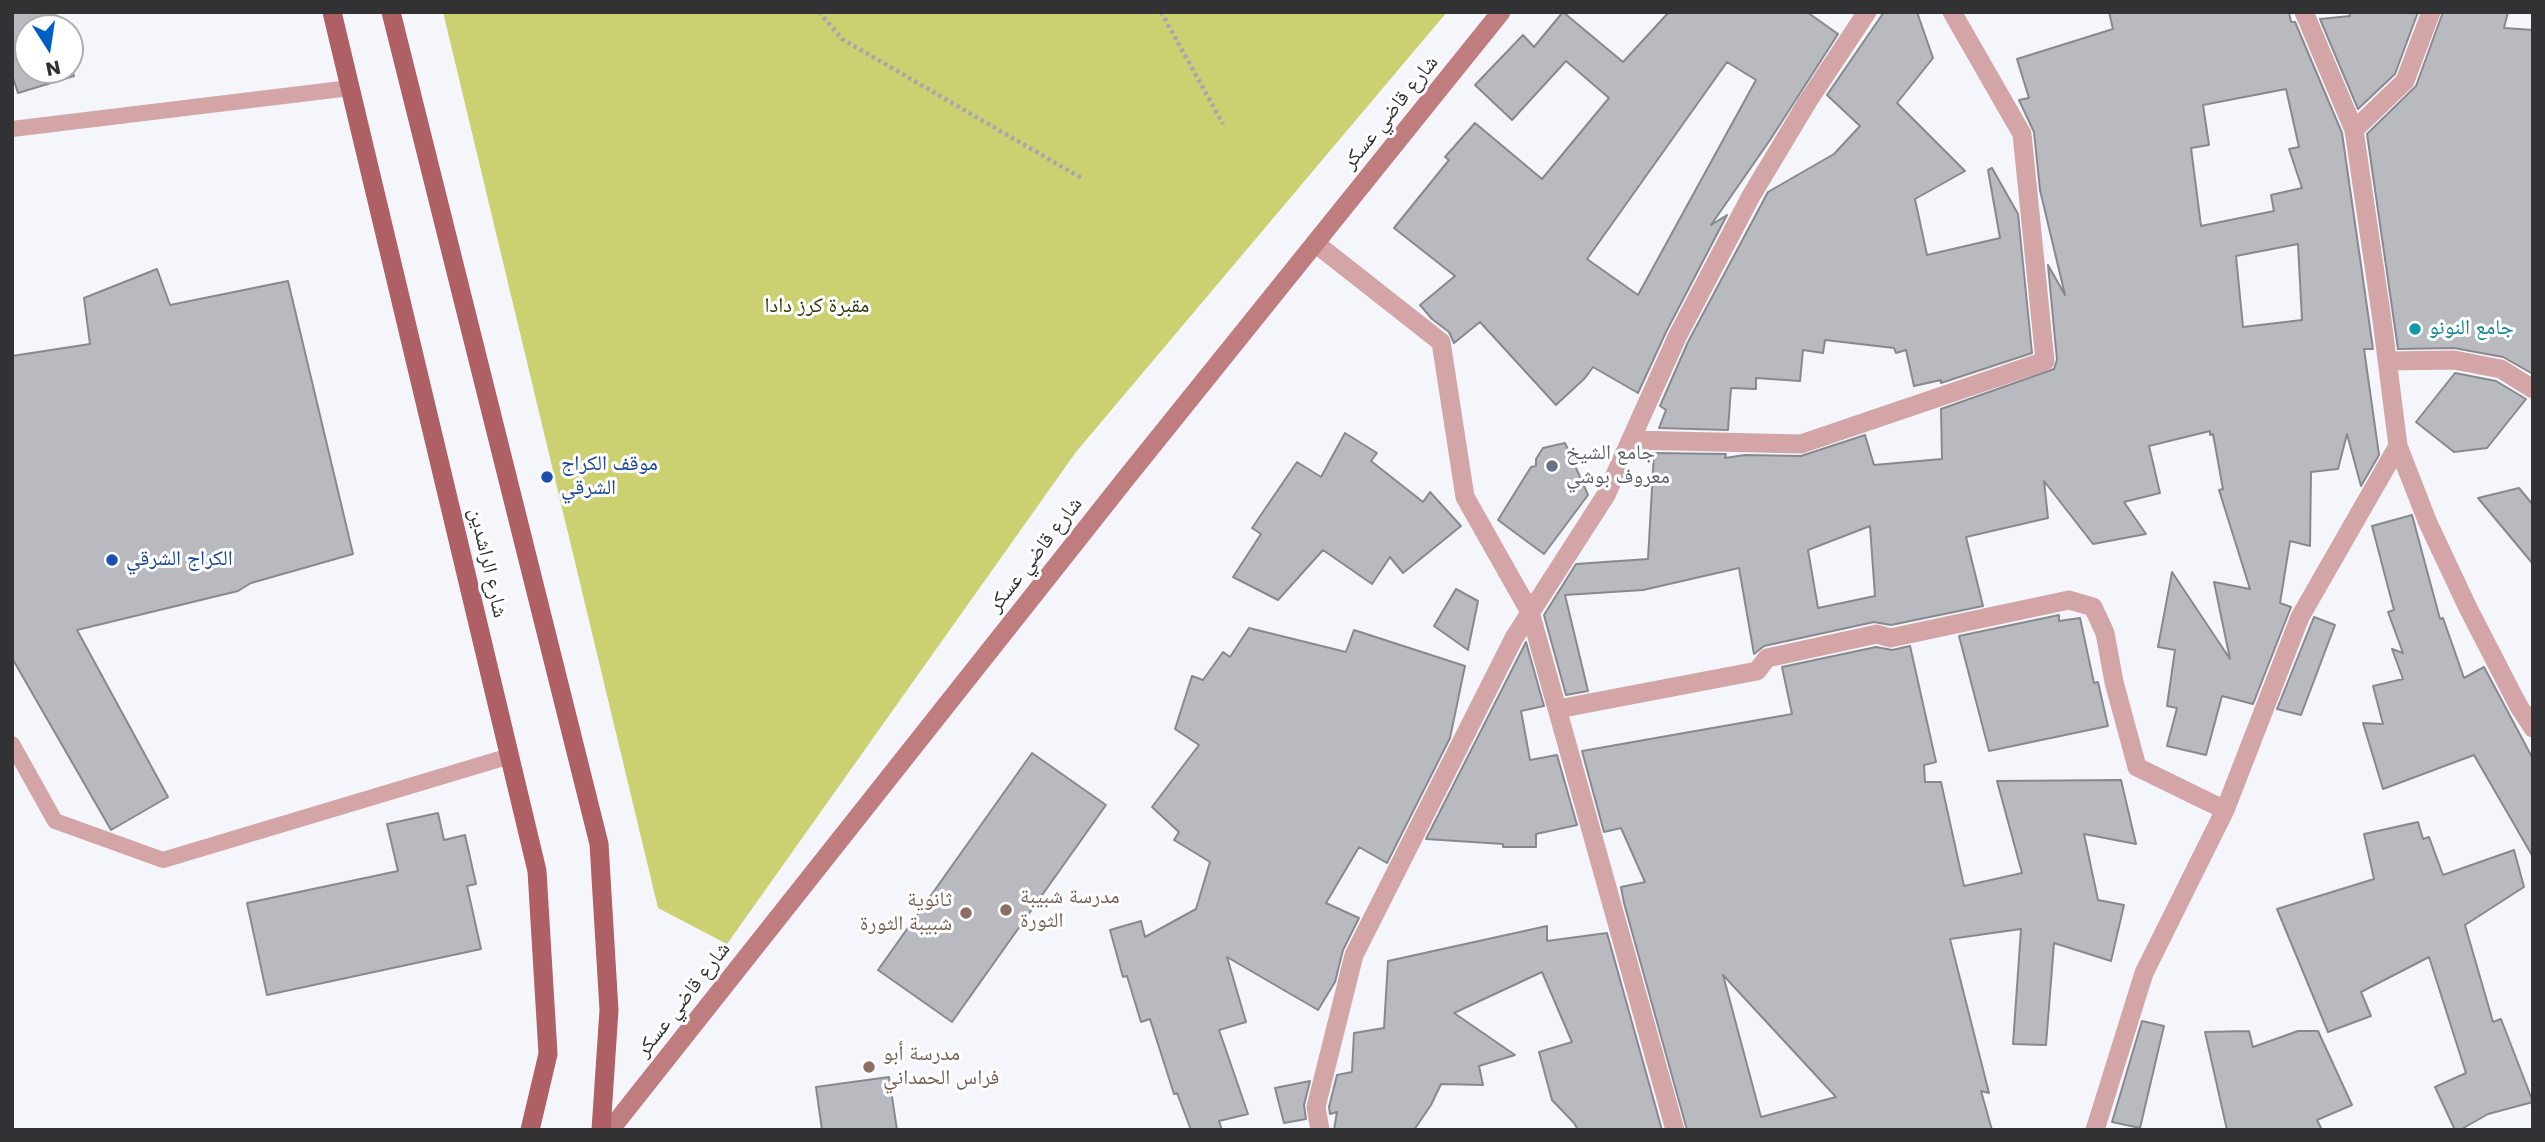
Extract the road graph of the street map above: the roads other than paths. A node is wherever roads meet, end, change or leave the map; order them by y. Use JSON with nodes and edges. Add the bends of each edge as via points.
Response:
{"nodes":[{"id":1,"x":332,"y":12,"type":"edge"},
{"id":2,"x":391,"y":12,"type":"edge"},
{"id":3,"x":1501,"y":12,"type":"edge"},
{"id":4,"x":1867,"y":12,"type":"edge"},
{"id":5,"x":1952,"y":12,"type":"edge"},
{"id":6,"x":2304,"y":12,"type":"edge"},
{"id":7,"x":2431,"y":12,"type":"edge"},
{"id":8,"x":350,"y":88,"type":"junction"},
{"id":9,"x":12,"y":129,"type":"edge"},
{"id":10,"x":2354,"y":130,"type":"junction"},
{"id":11,"x":1315,"y":243,"type":"junction"},
{"id":12,"x":2387,"y":361,"type":"junction"},
{"id":13,"x":2533,"y":389,"type":"edge"},
{"id":14,"x":1631,"y":440,"type":"junction"},
{"id":15,"x":2398,"y":446,"type":"junction"},
{"id":16,"x":1530,"y":612,"type":"junction"},
{"id":17,"x":1558,"y":709,"type":"junction"},
{"id":18,"x":2533,"y":728,"type":"edge"},
{"id":19,"x":12,"y":744,"type":"edge"},
{"id":20,"x":510,"y":756,"type":"junction"},
{"id":21,"x":2225,"y":810,"type":"junction"},
{"id":22,"x":530,"y":1130,"type":"edge"},
{"id":23,"x":601,"y":1130,"type":"edge"},
{"id":24,"x":610,"y":1130,"type":"edge"},
{"id":25,"x":1320,"y":1130,"type":"edge"},
{"id":26,"x":1675,"y":1130,"type":"edge"},
{"id":27,"x":2095,"y":1130,"type":"edge"}],
"edges":[{"from":1,"to":8,"type":"main road","name":"شارع الراشدين"},
{"from":2,"to":23,"type":"main road","name":"شارع الراشدين","via":[[599,844],[609,1010]]},
{"from":3,"to":11,"type":"main road","name":"شارع قاضي عسكر"},
{"from":4,"to":14,"type":"street","via":[[1751,196],[1677,337]]},
{"from":5,"to":14,"type":"street","via":[[2022,134],[2045,362],[1801,444]]},
{"from":6,"to":10,"type":"street"},
{"from":7,"to":10,"type":"street","via":[[2405,81]]},
{"from":8,"to":9,"type":"lane"},
{"from":8,"to":20,"type":"main road","name":"شارع الراشدين"},
{"from":10,"to":12,"type":"street"},
{"from":11,"to":16,"type":"street","via":[[1441,342],[1465,497]]},
{"from":11,"to":24,"type":"main road","name":"شارع قاضي عسكر"},
{"from":12,"to":13,"type":"street","via":[[2454,360],[2501,369]]},
{"from":12,"to":15,"type":"street"},
{"from":14,"to":16,"type":"street","via":[[1606,495]]},
{"from":15,"to":18,"type":"street","via":[[2468,608]]},
{"from":15,"to":21,"type":"street","via":[[2300,617]]},
{"from":16,"to":17,"type":"street"},
{"from":16,"to":25,"type":"street","via":[[1354,955],[1316,1107]]},
{"from":17,"to":21,"type":"street","via":[[1757,671],[1767,658],[1816,647],[1877,634],[1890,638],[2069,600],[2093,607],[2105,633],[2137,767]]},
{"from":17,"to":26,"type":"street"},
{"from":19,"to":20,"type":"lane","via":[[55,821],[163,860]]},
{"from":20,"to":22,"type":"main road","name":"شارع الراشدين","via":[[537,871],[548,1054]]},
{"from":21,"to":27,"type":"street","via":[[2144,973]]}]}
